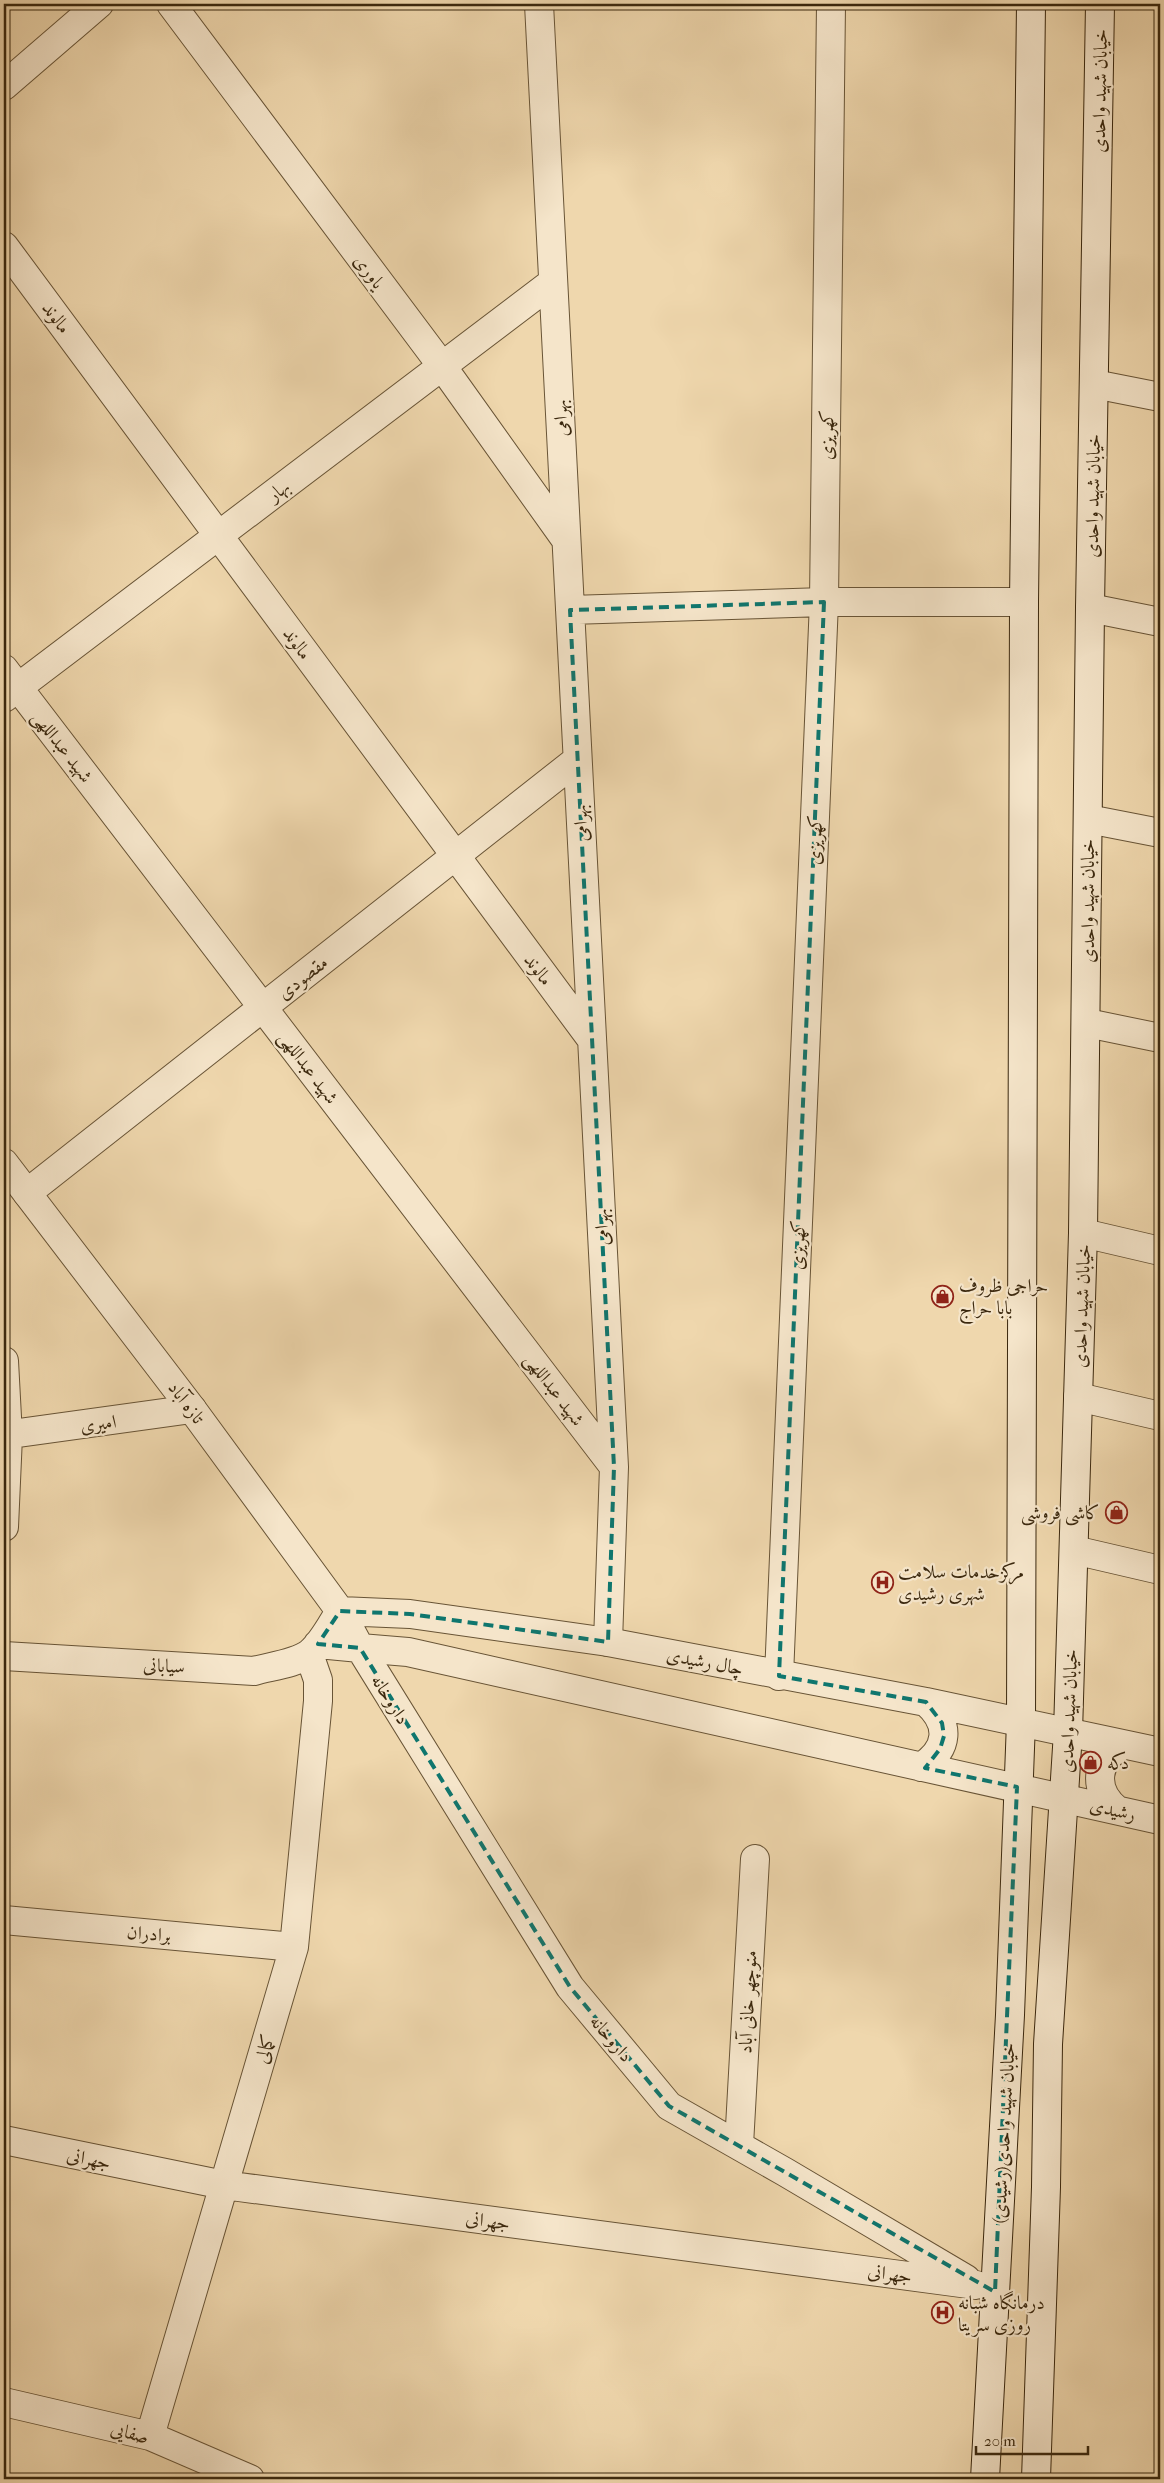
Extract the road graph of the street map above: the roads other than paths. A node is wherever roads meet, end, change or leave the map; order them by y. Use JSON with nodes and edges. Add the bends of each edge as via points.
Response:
{"nodes":[{"id":1,"x":99,"y":4,"type":"edge"},
{"id":2,"x":171,"y":4,"type":"edge"},
{"id":3,"x":539,"y":4,"type":"edge"},
{"id":4,"x":831,"y":4,"type":"edge"},
{"id":5,"x":1031,"y":4,"type":"edge"},
{"id":6,"x":1100,"y":4,"type":"edge"},
{"id":7,"x":4,"y":86,"type":"edge"},
{"id":8,"x":4,"y":246,"type":"edge"},
{"id":9,"x":553,"y":282,"type":"junction"},
{"id":10,"x":442,"y":366,"type":"junction"},
{"id":11,"x":1094,"y":384,"type":"junction"},
{"id":12,"x":1160,"y":397,"type":"edge"},
{"id":13,"x":218,"y":535,"type":"junction"},
{"id":14,"x":566,"y":540,"type":"junction"},
{"id":15,"x":824,"y":602,"type":"junction"},
{"id":16,"x":1024,"y":602,"type":"junction"},
{"id":17,"x":1090,"y":608,"type":"junction"},
{"id":18,"x":570,"y":610,"type":"junction"},
{"id":19,"x":1160,"y":622,"type":"edge"},
{"id":20,"x":8,"y":685,"type":"edge"},
{"id":21,"x":577,"y":760,"type":"junction"},
{"id":22,"x":1088,"y":818,"type":"junction"},
{"id":23,"x":1160,"y":833,"type":"edge"},
{"id":24,"x":456,"y":856,"type":"junction"},
{"id":25,"x":264,"y":1007,"type":"junction"},
{"id":26,"x":1087,"y":1023,"type":"junction"},
{"id":27,"x":1160,"y":1038,"type":"edge"},
{"id":28,"x":592,"y":1040,"type":"junction"},
{"id":29,"x":4,"y":1163,"type":"edge"},
{"id":30,"x":27,"y":1193,"type":"junction"},
{"id":31,"x":1083,"y":1233,"type":"junction"},
{"id":32,"x":1160,"y":1251,"type":"edge"},
{"id":33,"x":4,"y":1361,"type":"edge"},
{"id":34,"x":1078,"y":1397,"type":"junction"},
{"id":35,"x":192,"y":1409,"type":"junction"},
{"id":36,"x":1160,"y":1416,"type":"edge"},
{"id":37,"x":6,"y":1436,"type":"edge"},
{"id":38,"x":614,"y":1466,"type":"junction"},
{"id":39,"x":4,"y":1527,"type":"edge"},
{"id":40,"x":1074,"y":1550,"type":"junction"},
{"id":41,"x":1160,"y":1570,"type":"edge"},
{"id":42,"x":340,"y":1611,"type":"junction"},
{"id":43,"x":608,"y":1642,"type":"junction"},
{"id":44,"x":360,"y":1648,"type":"junction"},
{"id":45,"x":314,"y":1649,"type":"junction"},
{"id":46,"x":4,"y":1656,"type":"edge"},
{"id":47,"x":780,"y":1676,"type":"junction"},
{"id":48,"x":926,"y":1702,"type":"junction"},
{"id":49,"x":1021,"y":1722,"type":"junction"},
{"id":50,"x":1068,"y":1732,"type":"junction"},
{"id":51,"x":1124,"y":1744,"type":"junction"},
{"id":52,"x":1160,"y":1752,"type":"edge"},
{"id":53,"x":921,"y":1767,"type":"junction"},
{"id":54,"x":1017,"y":1786,"type":"junction"},
{"id":55,"x":1065,"y":1798,"type":"junction"},
{"id":56,"x":1117,"y":1810,"type":"junction"},
{"id":57,"x":1160,"y":1820,"type":"edge"},
{"id":58,"x":755,"y":1859,"type":"dead end"},
{"id":59,"x":4,"y":1920,"type":"edge"},
{"id":60,"x":294,"y":1947,"type":"junction"},
{"id":61,"x":4,"y":2140,"type":"edge"},
{"id":62,"x":739,"y":2145,"type":"junction"},
{"id":63,"x":224,"y":2186,"type":"junction"},
{"id":64,"x":985,"y":2288,"type":"junction"},
{"id":65,"x":4,"y":2402,"type":"edge"},
{"id":66,"x":150,"y":2436,"type":"junction"},
{"id":67,"x":250,"y":2479,"type":"edge"},
{"id":68,"x":985,"y":2479,"type":"edge"},
{"id":69,"x":1036,"y":2479,"type":"edge"}],
"edges":[{"from":1,"to":7,"type":"street"},
{"from":2,"to":10,"type":"street","name":"یاوری"},
{"from":3,"to":9,"type":"street","name":"بهرامی"},
{"from":4,"to":15,"type":"street","name":"کهریزی"},
{"from":5,"to":16,"type":"street"},
{"from":6,"to":11,"type":"street","name":"خیابان شهید واحدی"},
{"from":8,"to":13,"type":"street","name":"مالوند"},
{"from":9,"to":10,"type":"street","name":"بهار"},
{"from":9,"to":14,"type":"street","name":"بهرامی"},
{"from":10,"to":13,"type":"street","name":"بهار"},
{"from":10,"to":14,"type":"street","name":"یاوری"},
{"from":11,"to":12,"type":"street"},
{"from":11,"to":17,"type":"street","name":"خیابان شهید واحدی"},
{"from":13,"to":20,"type":"street","name":"بهار"},
{"from":13,"to":24,"type":"street","name":"مالوند"},
{"from":14,"to":18,"type":"street","name":"بهرامی"},
{"from":15,"to":16,"type":"street"},
{"from":15,"to":18,"type":"street"},
{"from":15,"to":47,"type":"street","name":"کهریزی"},
{"from":16,"to":49,"type":"street"},
{"from":17,"to":19,"type":"street"},
{"from":17,"to":22,"type":"street","name":"خیابان شهید واحدی"},
{"from":18,"to":21,"type":"street","name":"بهرامی"},
{"from":20,"to":25,"type":"street","name":"شهید عبداللهی"},
{"from":21,"to":24,"type":"street","name":"مقصودی"},
{"from":21,"to":28,"type":"street","name":"بهرامی"},
{"from":22,"to":23,"type":"street"},
{"from":22,"to":26,"type":"street","name":"خیابان شهید واحدی"},
{"from":24,"to":25,"type":"street","name":"مقصودی"},
{"from":24,"to":28,"type":"street","name":"مالوند"},
{"from":25,"to":30,"type":"street","name":"مقصودی"},
{"from":25,"to":38,"type":"street","name":"شهید عبداللهی"},
{"from":26,"to":27,"type":"street"},
{"from":26,"to":31,"type":"street","name":"خیابان شهید واحدی"},
{"from":28,"to":38,"type":"street","name":"بهرامی"},
{"from":29,"to":30,"type":"street","name":"تازه آباد"},
{"from":30,"to":35,"type":"street","name":"تازه آباد"},
{"from":31,"to":32,"type":"street"},
{"from":31,"to":34,"type":"street","name":"خیابان شهید واحدی"},
{"from":33,"to":37,"type":"street"},
{"from":34,"to":36,"type":"street"},
{"from":34,"to":40,"type":"street","name":"خیابان شهید واحدی"},
{"from":35,"to":37,"type":"street","name":"امیری"},
{"from":35,"to":42,"type":"street","name":"تازه آباد"},
{"from":37,"to":39,"type":"street"},
{"from":38,"to":43,"type":"street","name":"بهرامی"},
{"from":40,"to":41,"type":"street"},
{"from":40,"to":50,"type":"street","name":"خیابان شهید واحدی"},
{"from":42,"to":43,"type":"street","name":"چال رشیدی","via":[[410,1614]]},
{"from":42,"to":44,"type":"street","name":"تازه آباد"},
{"from":42,"to":45,"type":"street"},
{"from":43,"to":47,"type":"street","name":"چال رشیدی"},
{"from":44,"to":45,"type":"street","name":"سیابانی"},
{"from":44,"to":53,"type":"street","via":[[408,1652]]},
{"from":44,"to":62,"type":"street","name":"داروخانه","via":[[570,1987],[668,2106]]},
{"from":45,"to":46,"type":"street","name":"سیابانی","via":[[294,1660],[254,1671]]},
{"from":45,"to":60,"type":"street","name":"کمالی","via":[[318,1701]]},
{"from":47,"to":48,"type":"street","name":"چال رشیدی"},
{"from":48,"to":49,"type":"street","name":"چال رشیدی"},
{"from":48,"to":53,"type":"street","via":[[936,1710],[944,1736],[932,1760]]},
{"from":49,"to":50,"type":"street","name":"چال رشیدی"},
{"from":49,"to":54,"type":"street"},
{"from":50,"to":51,"type":"street"},
{"from":50,"to":55,"type":"street","name":"خیابان شهید واحدی"},
{"from":51,"to":52,"type":"street"},
{"from":51,"to":56,"type":"street","via":[[1106,1759],[1100,1781],[1105,1798]]},
{"from":53,"to":54,"type":"street"},
{"from":54,"to":55,"type":"street"},
{"from":54,"to":64,"type":"street","name":"خیابان شهید واحدی(رشیدی)","via":[[1010,2015]]},
{"from":55,"to":56,"type":"street","name":"رشیدی"},
{"from":55,"to":69,"type":"street","via":[[1048,2044]]},
{"from":56,"to":57,"type":"street","name":"رشیدی"},
{"from":58,"to":62,"type":"street","name":"منوچهر خانی آباد"},
{"from":59,"to":60,"type":"street","name":"برادران"},
{"from":60,"to":63,"type":"street","name":"کمالی"},
{"from":61,"to":63,"type":"street","name":"جهرانی"},
{"from":62,"to":64,"type":"street","name":"داروخانه"},
{"from":63,"to":64,"type":"street","name":"جهرانی"},
{"from":63,"to":66,"type":"street","name":"کمالی"},
{"from":64,"to":68,"type":"street","name":"خیابان شهید واحدی(رشیدی)"},
{"from":65,"to":66,"type":"street","name":"صفایی"},
{"from":66,"to":67,"type":"street","name":"صفایی"}]}
